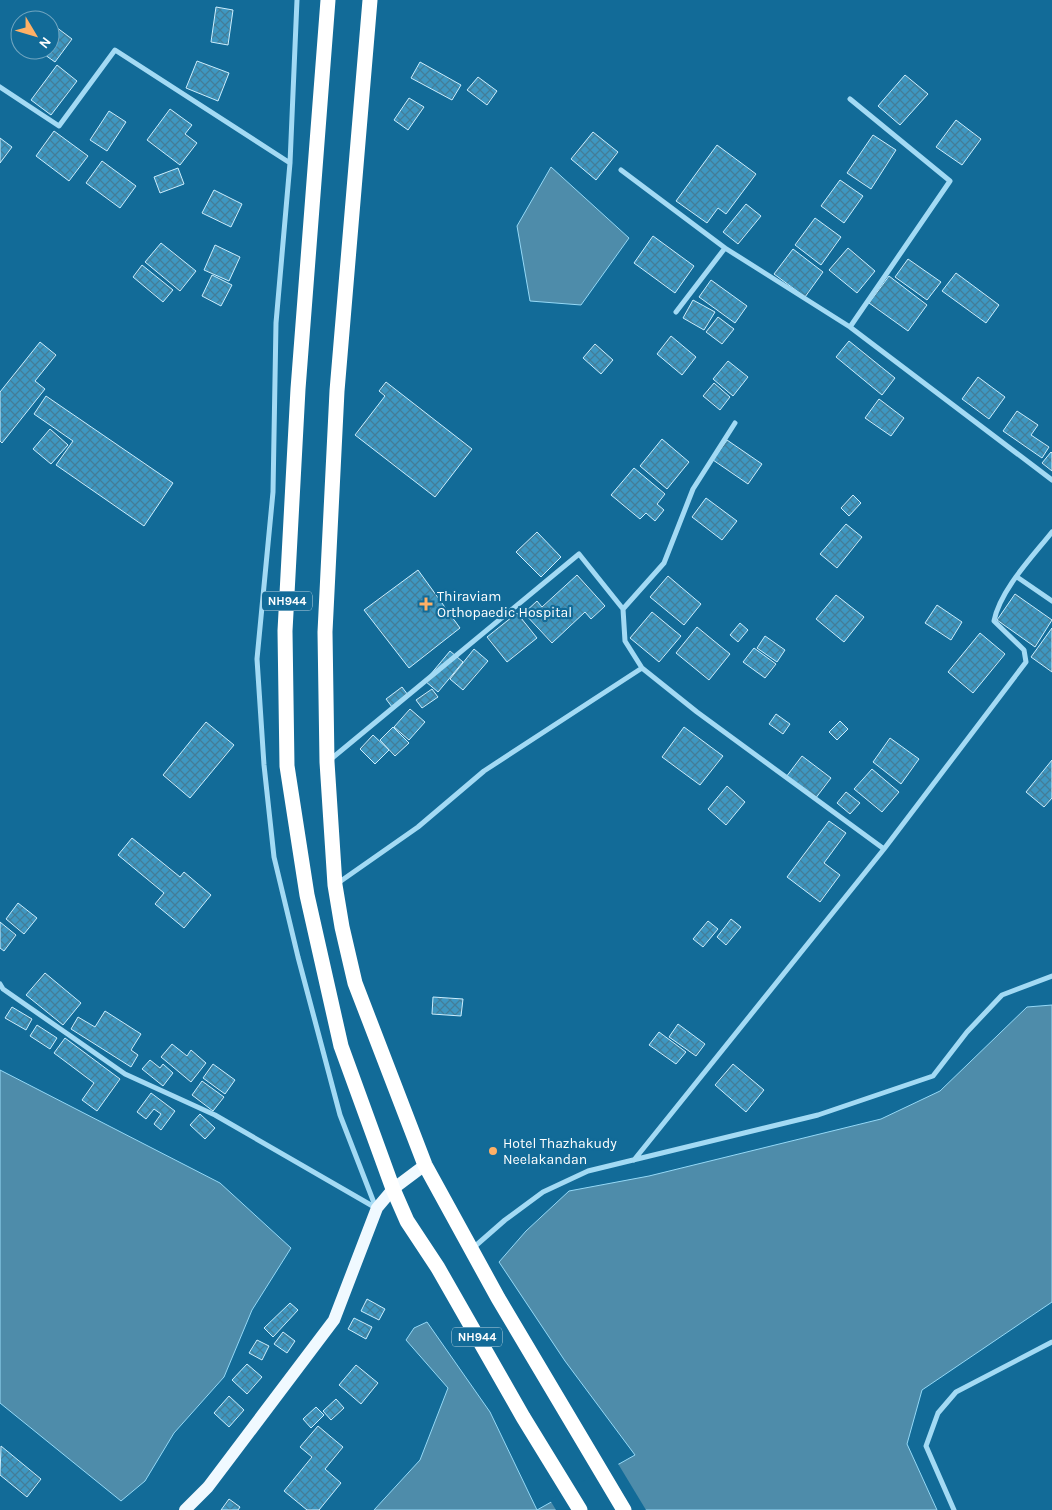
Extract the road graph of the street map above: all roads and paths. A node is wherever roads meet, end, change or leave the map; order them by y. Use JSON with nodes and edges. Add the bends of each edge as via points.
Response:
{"nodes":[{"id":1,"x":297,"y":0,"type":"edge"},
{"id":2,"x":328,"y":0,"type":"edge"},
{"id":3,"x":370,"y":0,"type":"edge"},
{"id":4,"x":0,"y":87,"type":"edge"},
{"id":5,"x":850,"y":99,"type":"dead end"},
{"id":6,"x":290,"y":163,"type":"junction"},
{"id":7,"x":621,"y":170,"type":"dead end"},
{"id":8,"x":725,"y":248,"type":"junction"},
{"id":9,"x":676,"y":312,"type":"dead end"},
{"id":10,"x":850,"y":326,"type":"junction"},
{"id":11,"x":735,"y":423,"type":"dead end"},
{"id":12,"x":1052,"y":480,"type":"edge"},
{"id":13,"x":1052,"y":532,"type":"edge"},
{"id":14,"x":1017,"y":578,"type":"junction"},
{"id":15,"x":1052,"y":601,"type":"edge"},
{"id":16,"x":622,"y":609,"type":"junction"},
{"id":17,"x":642,"y":668,"type":"junction"},
{"id":18,"x":327,"y":762,"type":"junction"},
{"id":19,"x":884,"y":849,"type":"junction"},
{"id":20,"x":335,"y":885,"type":"junction"},
{"id":21,"x":1052,"y":976,"type":"edge"},
{"id":22,"x":0,"y":984,"type":"edge"},
{"id":23,"x":634,"y":1160,"type":"junction"},
{"id":24,"x":425,"y":1165,"type":"junction"},
{"id":25,"x":393,"y":1189,"type":"junction"},
{"id":26,"x":377,"y":1208,"type":"junction"},
{"id":27,"x":471,"y":1249,"type":"junction"},
{"id":28,"x":1052,"y":1342,"type":"edge"},
{"id":29,"x":185,"y":1510,"type":"edge"},
{"id":30,"x":580,"y":1510,"type":"edge"},
{"id":31,"x":624,"y":1510,"type":"edge"},
{"id":32,"x":954,"y":1510,"type":"edge"}],
"edges":[{"from":1,"to":6,"type":"street"},
{"from":2,"to":25,"type":"highway","number":"NH944","via":[[298,389],[285,631],[287,766],[307,895],[341,1046]]},
{"from":3,"to":18,"type":"highway","number":"NH944","via":[[337,391],[325,632]]},
{"from":4,"to":6,"type":"street","via":[[59,126],[115,50]]},
{"from":5,"to":10,"type":"street","via":[[950,181]]},
{"from":6,"to":26,"type":"street","via":[[276,324],[274,492],[257,659],[264,765],[274,857],[298,957],[340,1115]]},
{"from":7,"to":8,"type":"street"},
{"from":8,"to":9,"type":"street"},
{"from":8,"to":10,"type":"street"},
{"from":10,"to":12,"type":"street"},
{"from":11,"to":16,"type":"street","via":[[695,485],[664,563]]},
{"from":13,"to":14,"type":"street"},
{"from":14,"to":15,"type":"street"},
{"from":14,"to":19,"type":"street","via":[[996,611],[994,621],[1024,650],[1026,662]]},
{"from":16,"to":17,"type":"street","via":[[625,641]]},
{"from":16,"to":18,"type":"street","via":[[580,554]]},
{"from":17,"to":19,"type":"street"},
{"from":17,"to":20,"type":"street","via":[[484,771],[418,827]]},
{"from":18,"to":20,"type":"highway","number":"NH944"},
{"from":19,"to":23,"type":"street"},
{"from":20,"to":24,"type":"highway","number":"NH944","via":[[355,983]]},
{"from":21,"to":23,"type":"street","via":[[1002,995],[967,1032],[933,1076],[818,1115]]},
{"from":22,"to":26,"type":"street","via":[[126,1074],[215,1115]]},
{"from":23,"to":27,"type":"street","via":[[588,1171],[543,1192]]},
{"from":24,"to":25,"type":"main road"},
{"from":24,"to":27,"type":"highway","name":"NH944","number":"NH944"},
{"from":25,"to":26,"type":"main road"},
{"from":25,"to":30,"type":"highway","name":"NH944","number":"NH944","via":[[407,1221]]},
{"from":26,"to":29,"type":"main road","via":[[334,1320],[208,1486]]},
{"from":27,"to":31,"type":"highway","name":"NH944","number":"NH944"},
{"from":28,"to":32,"type":"street","via":[[956,1392],[938,1413],[926,1446]]}]}
